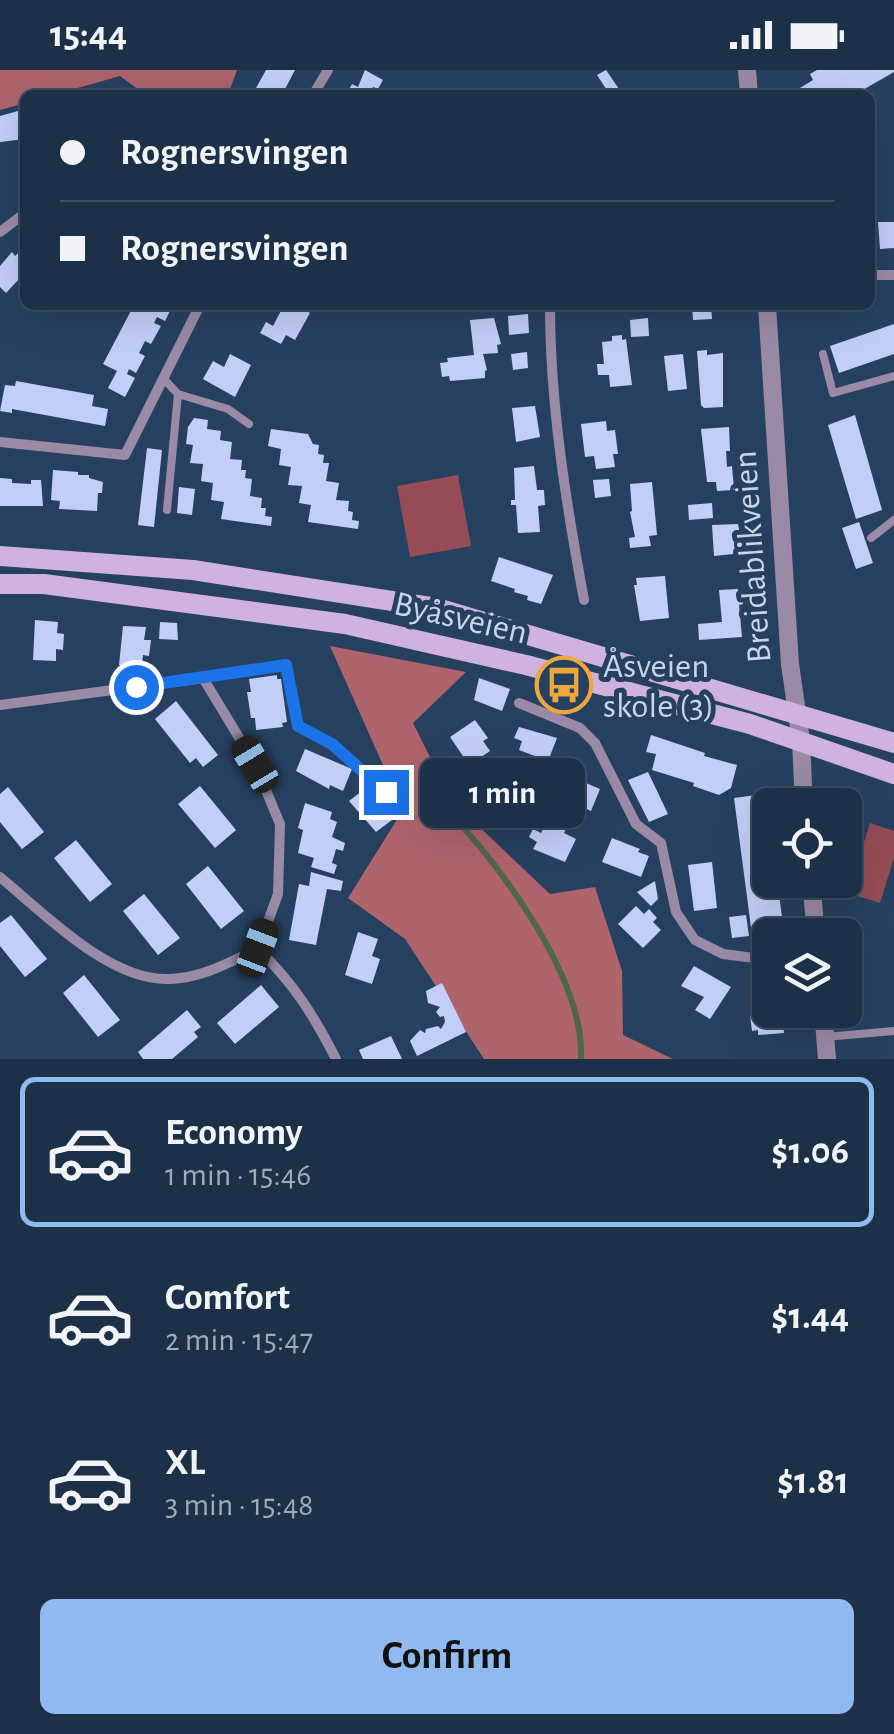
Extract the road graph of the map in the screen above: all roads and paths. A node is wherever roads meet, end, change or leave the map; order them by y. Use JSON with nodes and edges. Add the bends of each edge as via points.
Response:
{"nodes":[{"id":1,"x":198,"y":310,"type":"edge"},
{"id":2,"x":550,"y":310,"type":"edge"},
{"id":3,"x":767,"y":310,"type":"edge"},
{"id":4,"x":823,"y":354,"type":"dead end"},
{"id":5,"x":894,"y":376,"type":"edge"},
{"id":6,"x":164,"y":378,"type":"junction"},
{"id":7,"x":178,"y":394,"type":"junction"},
{"id":8,"x":249,"y":424,"type":"dead end"},
{"id":9,"x":0,"y":442,"type":"edge"},
{"id":10,"x":166,"y":510,"type":"dead end"},
{"id":11,"x":894,"y":520,"type":"edge"},
{"id":12,"x":870,"y":538,"type":"dead end"},
{"id":13,"x":0,"y":556,"type":"edge"},
{"id":14,"x":0,"y":584,"type":"edge"},
{"id":15,"x":584,"y":600,"type":"dead end"},
{"id":16,"x":202,"y":678,"type":"junction"},
{"id":17,"x":518,"y":703,"type":"dead end"},
{"id":18,"x":0,"y":705,"type":"edge"},
{"id":19,"x":798,"y":713,"type":"junction"},
{"id":20,"x":802,"y":741,"type":"junction"},
{"id":21,"x":894,"y":742,"type":"edge"},
{"id":22,"x":894,"y":774,"type":"edge"},
{"id":23,"x":803,"y":788,"type":"edge"},
{"id":24,"x":386,"y":792,"type":"dead end"},
{"id":25,"x":0,"y":877,"type":"edge"},
{"id":26,"x":258,"y":948,"type":"junction"},
{"id":27,"x":752,"y":958,"type":"edge"},
{"id":28,"x":824,"y":1028,"type":"edge"},
{"id":29,"x":894,"y":1031,"type":"edge"},
{"id":30,"x":825,"y":1037,"type":"junction"},
{"id":31,"x":336,"y":1059,"type":"edge"},
{"id":32,"x":827,"y":1059,"type":"edge"}],
"edges":[{"from":1,"to":6,"type":"street"},
{"from":2,"to":15,"type":"street","via":[[569,518]]},
{"from":3,"to":19,"type":"street","name":"Breidablikveien"},
{"from":4,"to":5,"type":"lane","via":[[833,393]]},
{"from":6,"to":7,"type":"lane"},
{"from":6,"to":9,"type":"street","via":[[125,456]]},
{"from":7,"to":8,"type":"lane","via":[[228,409]]},
{"from":7,"to":10,"type":"lane"},
{"from":11,"to":12,"type":"lane"},
{"from":13,"to":19,"type":"main road","name":"Byåsveien","via":[[193,570],[437,608]]},
{"from":14,"to":20,"type":"main road","name":"Byåsveien","via":[[44,584],[345,624],[526,665]]},
{"from":16,"to":18,"type":"street"},
{"from":16,"to":24,"type":"lane","via":[[286,665],[298,726],[332,744]]},
{"from":16,"to":26,"type":"street","via":[[255,764],[280,824],[278,894]]},
{"from":17,"to":27,"type":"street","via":[[580,728],[596,743],[636,824],[660,843],[676,912],[696,940],[723,954]]},
{"from":19,"to":20,"type":"street","name":"Breidablikveien"},
{"from":19,"to":21,"type":"main road","name":"Byåsveien"},
{"from":20,"to":22,"type":"main road","name":"Byåsveien"},
{"from":20,"to":23,"type":"street","name":"Breidablikveien"},
{"from":25,"to":26,"type":"street","via":[[86,948],[127,970],[168,980],[212,972]]},
{"from":26,"to":31,"type":"street","via":[[306,1001]]},
{"from":28,"to":30,"type":"street"},
{"from":29,"to":30,"type":"lane"},
{"from":30,"to":32,"type":"street"}]}
